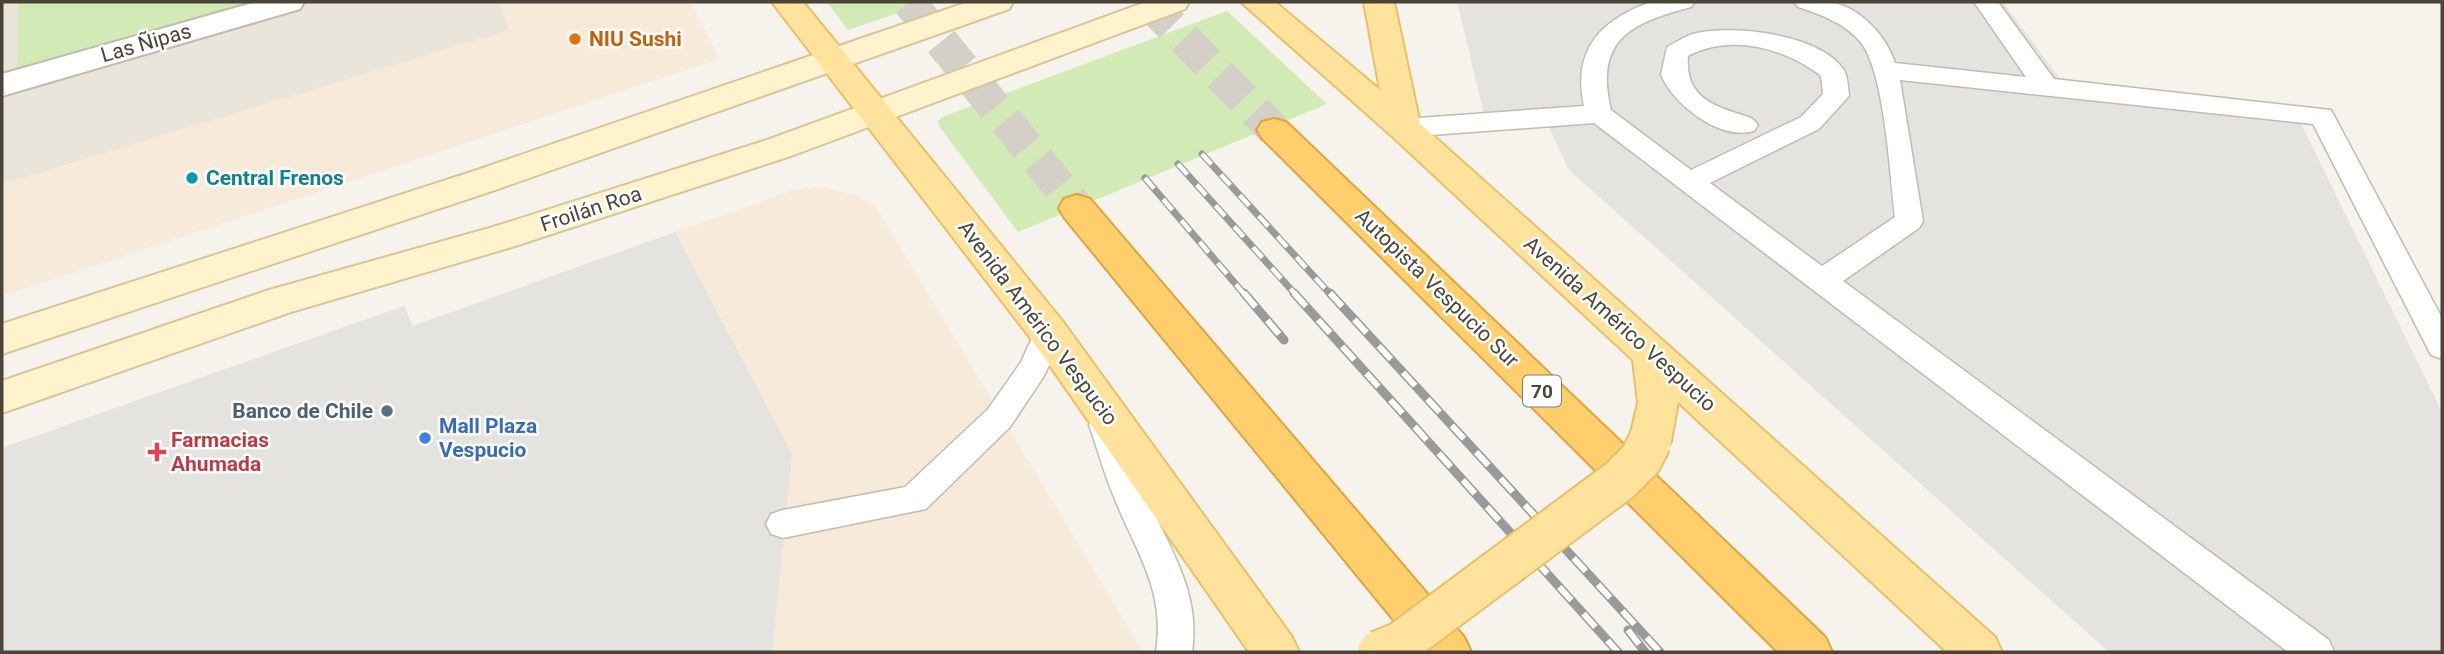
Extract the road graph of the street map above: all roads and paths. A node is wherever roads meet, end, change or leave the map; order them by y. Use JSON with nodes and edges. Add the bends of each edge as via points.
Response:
{"nodes":[{"id":1,"x":289,"y":2,"type":"edge"},
{"id":2,"x":787,"y":2,"type":"edge"},
{"id":3,"x":998,"y":2,"type":"edge"},
{"id":4,"x":1174,"y":2,"type":"edge"},
{"id":5,"x":1256,"y":2,"type":"edge"},
{"id":6,"x":1379,"y":2,"type":"edge"},
{"id":7,"x":1682,"y":2,"type":"edge"},
{"id":8,"x":1806,"y":2,"type":"edge"},
{"id":9,"x":1986,"y":2,"type":"edge"},
{"id":10,"x":832,"y":61,"type":"junction"},
{"id":11,"x":1885,"y":70,"type":"junction"},
{"id":12,"x":2,"y":85,"type":"edge"},
{"id":13,"x":2046,"y":87,"type":"junction"},
{"id":14,"x":1599,"y":114,"type":"junction"},
{"id":15,"x":876,"y":115,"type":"junction"},
{"id":16,"x":1745,"y":125,"type":"dead end"},
{"id":17,"x":1404,"y":128,"type":"junction"},
{"id":18,"x":1274,"y":130,"type":"tunnel mouth"},
{"id":19,"x":1689,"y":183,"type":"junction"},
{"id":20,"x":1077,"y":208,"type":"tunnel mouth"},
{"id":21,"x":1822,"y":281,"type":"junction"},
{"id":22,"x":1049,"y":333,"type":"junction"},
{"id":23,"x":2,"y":339,"type":"edge"},
{"id":24,"x":2442,"y":347,"type":"edge"},
{"id":25,"x":1652,"y":352,"type":"junction"},
{"id":26,"x":1093,"y":392,"type":"junction"},
{"id":27,"x":2,"y":397,"type":"edge"},
{"id":28,"x":783,"y":524,"type":"dead end"},
{"id":29,"x":1174,"y":652,"type":"edge"},
{"id":30,"x":1276,"y":652,"type":"edge"},
{"id":31,"x":1379,"y":652,"type":"edge"},
{"id":32,"x":1448,"y":652,"type":"edge"},
{"id":33,"x":1809,"y":652,"type":"edge"},
{"id":34,"x":1979,"y":652,"type":"edge"},
{"id":35,"x":2316,"y":652,"type":"edge"}],
"edges":[{"from":1,"to":12,"type":"street","name":"Las Ñipas"},
{"from":2,"to":10,"type":"main road","name":"Avenida Américo Vespucio"},
{"from":3,"to":10,"type":"main road"},
{"from":4,"to":15,"type":"main road","name":"Froilán Roa"},
{"from":5,"to":17,"type":"main road","name":"Avenida Américo Vespucio"},
{"from":6,"to":17,"type":"main road"},
{"from":7,"to":14,"type":"lane","via":[[1647,10],[1609,35],[1591,71]]},
{"from":8,"to":11,"type":"lane","via":[[1859,27],[1882,55]]},
{"from":9,"to":13,"type":"lane"},
{"from":10,"to":15,"type":"main road","name":"Avenida Américo Vespucio"},
{"from":10,"to":23,"type":"main road"},
{"from":11,"to":13,"type":"lane"},
{"from":11,"to":21,"type":"lane","via":[[1909,221]]},
{"from":13,"to":24,"type":"lane","via":[[2322,117]]},
{"from":14,"to":17,"type":"lane"},
{"from":14,"to":19,"type":"lane"},
{"from":15,"to":22,"type":"main road","name":"Avenida Américo Vespucio"},
{"from":15,"to":27,"type":"main road","name":"Froilán Roa","via":[[605,206],[282,300]]},
{"from":16,"to":19,"type":"lane","via":[[1701,107],[1675,80],[1673,51],[1696,30],[1737,24],[1782,33],[1819,54],[1837,83],[1836,98],[1828,111]]},
{"from":17,"to":25,"type":"main road","name":"Avenida Américo Vespucio"},
{"from":18,"to":33,"type":"highway","name":"Autopista Vespucio Sur","number":"70"},
{"from":19,"to":21,"type":"lane"},
{"from":20,"to":32,"type":"highway"},
{"from":21,"to":35,"type":"lane"},
{"from":22,"to":26,"type":"main road","name":"Avenida Américo Vespucio"},
{"from":22,"to":28,"type":"lane","via":[[1033,368],[999,418],[914,499]]},
{"from":25,"to":31,"type":"main road","bridge":true,"via":[[1658,403],[1641,460],[1626,476],[1401,643]]},
{"from":25,"to":34,"type":"main road","name":"Avenida Américo Vespucio"},
{"from":26,"to":29,"type":"lane","via":[[1128,492],[1174,595],[1178,625]]},
{"from":26,"to":30,"type":"main road","name":"Avenida Américo Vespucio"}]}
